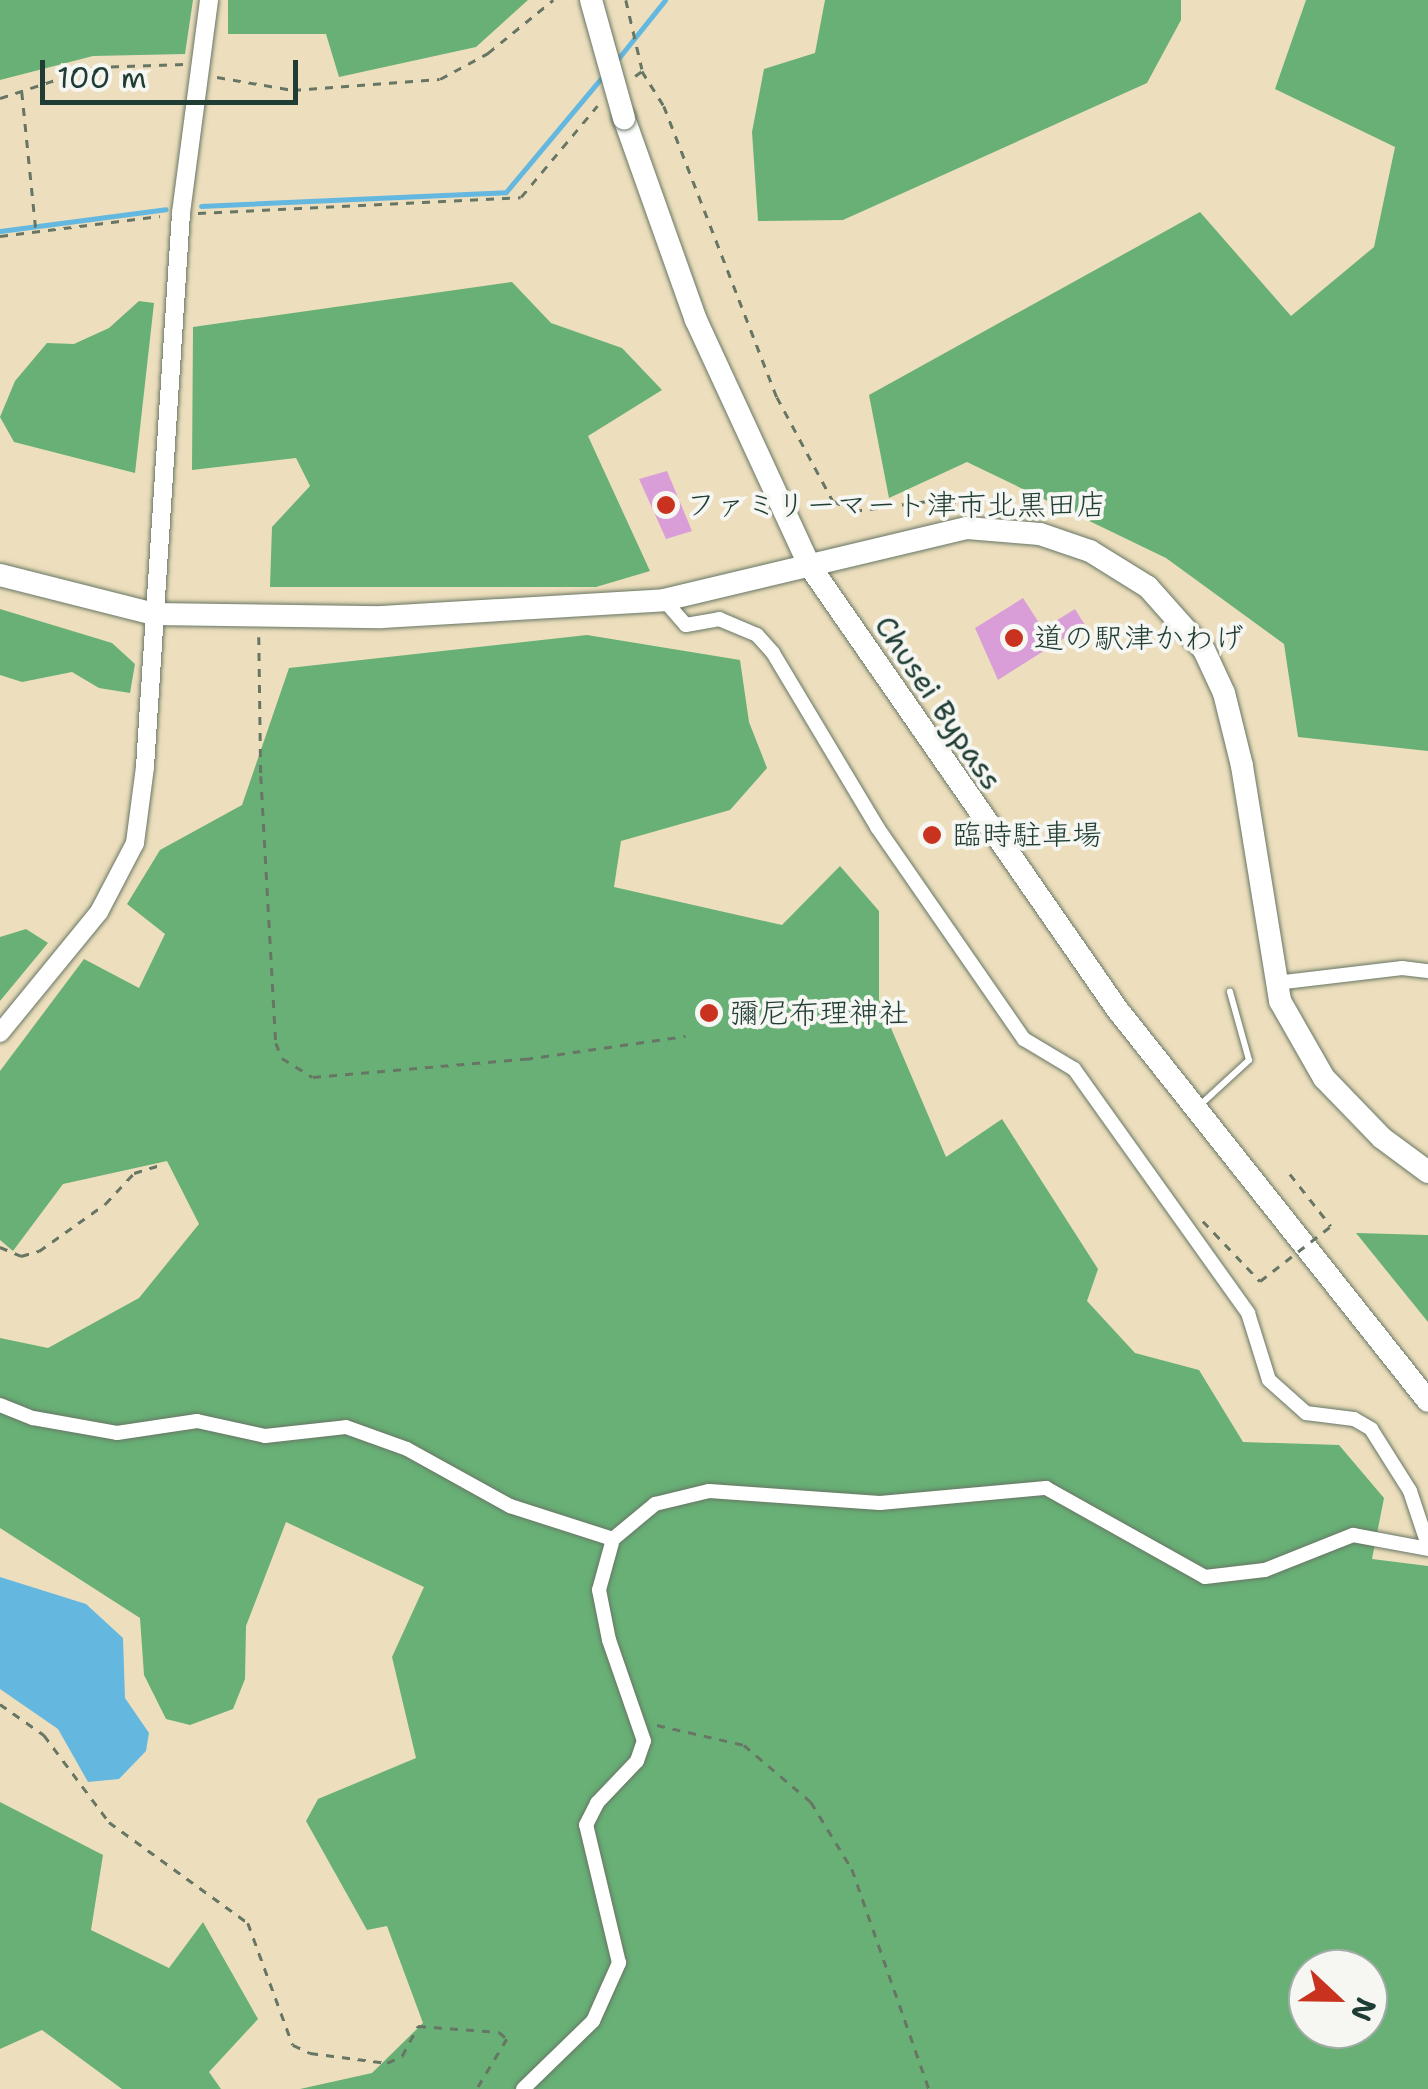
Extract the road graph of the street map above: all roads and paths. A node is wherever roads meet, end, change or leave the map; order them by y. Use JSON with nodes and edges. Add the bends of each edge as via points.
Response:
{"nodes":[{"id":1,"x":210,"y":0,"type":"edge"},
{"id":2,"x":553,"y":0,"type":"edge"},
{"id":3,"x":591,"y":0,"type":"edge"},
{"id":4,"x":626,"y":0,"type":"edge"},
{"id":5,"x":200,"y":69,"type":"junction"},
{"id":6,"x":642,"y":70,"type":"junction"},
{"id":7,"x":628,"y":82,"type":"dead end"},
{"id":8,"x":22,"y":91,"type":"junction"},
{"id":9,"x":0,"y":98,"type":"edge"},
{"id":10,"x":599,"y":104,"type":"dead end"},
{"id":11,"x":180,"y":214,"type":"junction"},
{"id":12,"x":37,"y":230,"type":"junction"},
{"id":13,"x":0,"y":236,"type":"edge"},
{"id":14,"x":967,"y":528,"type":"junction"},
{"id":15,"x":809,"y":565,"type":"junction"},
{"id":16,"x":0,"y":575,"type":"edge"},
{"id":17,"x":664,"y":600,"type":"junction"},
{"id":18,"x":154,"y":614,"type":"junction"},
{"id":19,"x":260,"y":615,"type":"junction"},
{"id":20,"x":1428,"y":971,"type":"edge"},
{"id":21,"x":1276,"y":983,"type":"junction"},
{"id":22,"x":1230,"y":992,"type":"dead end"},
{"id":23,"x":0,"y":1034,"type":"edge"},
{"id":24,"x":685,"y":1036,"type":"dead end"},
{"id":25,"x":1194,"y":1110,"type":"junction"},
{"id":26,"x":162,"y":1164,"type":"dead end"},
{"id":27,"x":1428,"y":1172,"type":"edge"},
{"id":28,"x":1290,"y":1174,"type":"dead end"},
{"id":29,"x":1197,"y":1215,"type":"dead end"},
{"id":30,"x":0,"y":1247,"type":"edge"},
{"id":31,"x":1428,"y":1401,"type":"edge"},
{"id":32,"x":0,"y":1405,"type":"edge"},
{"id":33,"x":613,"y":1539,"type":"junction"},
{"id":34,"x":1428,"y":1546,"type":"edge"},
{"id":35,"x":0,"y":1704,"type":"edge"},
{"id":36,"x":642,"y":1722,"type":"junction"},
{"id":37,"x":477,"y":2089,"type":"edge"},
{"id":38,"x":523,"y":2089,"type":"edge"},
{"id":39,"x":929,"y":2089,"type":"edge"}],
"edges":[{"from":1,"to":5,"type":"street"},
{"from":2,"to":5,"type":"path","via":[[488,52],[440,79],[260,89]]},
{"from":3,"to":15,"type":"highway","name":"Chusei Bypass","bridge":true,"via":[[624,118],[696,320]]},
{"from":4,"to":6,"type":"path"},
{"from":5,"to":8,"type":"path","via":[[95,67]]},
{"from":5,"to":11,"type":"street"},
{"from":6,"to":7,"type":"path"},
{"from":6,"to":14,"type":"path","via":[[664,106],[777,396],[833,501],[854,511],[950,498],[961,505]]},
{"from":8,"to":9,"type":"path"},
{"from":8,"to":12,"type":"path"},
{"from":10,"to":11,"type":"path","via":[[521,197]]},
{"from":11,"to":12,"type":"path"},
{"from":11,"to":18,"type":"street"},
{"from":12,"to":13,"type":"path"},
{"from":14,"to":15,"type":"highway"},
{"from":14,"to":21,"type":"highway","via":[[1040,534],[1090,551],[1159,596],[1204,650],[1224,693],[1242,766]]},
{"from":15,"to":17,"type":"highway"},
{"from":15,"to":25,"type":"highway","name":"Chusei Bypass","via":[[956,785]]},
{"from":16,"to":18,"type":"highway"},
{"from":17,"to":19,"type":"highway","via":[[382,617]]},
{"from":17,"to":34,"type":"street","via":[[686,626],[719,619],[757,635],[773,652],[877,827],[1024,1038],[1074,1068],[1248,1312],[1269,1380],[1306,1413],[1354,1419],[1370,1430],[1410,1491]]},
{"from":18,"to":19,"type":"highway"},
{"from":18,"to":23,"type":"street","via":[[140,813],[127,868]]},
{"from":19,"to":24,"type":"path","via":[[261,776],[282,1058],[313,1077],[507,1061]]},
{"from":20,"to":21,"type":"street","via":[[1402,968]]},
{"from":21,"to":27,"type":"highway","via":[[1324,1078],[1382,1138]]},
{"from":22,"to":25,"type":"lane","via":[[1249,1060]]},
{"from":25,"to":31,"type":"highway","name":"Chusei Bypass"},
{"from":26,"to":30,"type":"path","via":[[134,1173],[39,1251],[21,1256]]},
{"from":28,"to":29,"type":"path","bridge":true,"via":[[1331,1226],[1260,1280]]},
{"from":32,"to":33,"type":"street","via":[[117,1433],[197,1422],[265,1436],[346,1427],[408,1449],[510,1506]]},
{"from":33,"to":34,"type":"street","via":[[655,1504],[709,1491],[880,1503],[1024,1486],[1079,1502],[1150,1551],[1205,1577],[1266,1570],[1352,1535]]},
{"from":33,"to":36,"type":"street","via":[[599,1590],[608,1640]]},
{"from":35,"to":37,"type":"path","via":[[44,1734],[109,1822],[248,1923],[293,2045],[387,2062],[402,2056],[418,2026],[499,2032],[507,2039]]},
{"from":36,"to":38,"type":"street","via":[[642,1752],[596,1803],[586,1825],[618,1962],[593,2021]]},
{"from":36,"to":39,"type":"path","via":[[744,1745],[811,1802],[852,1869]]}]}
